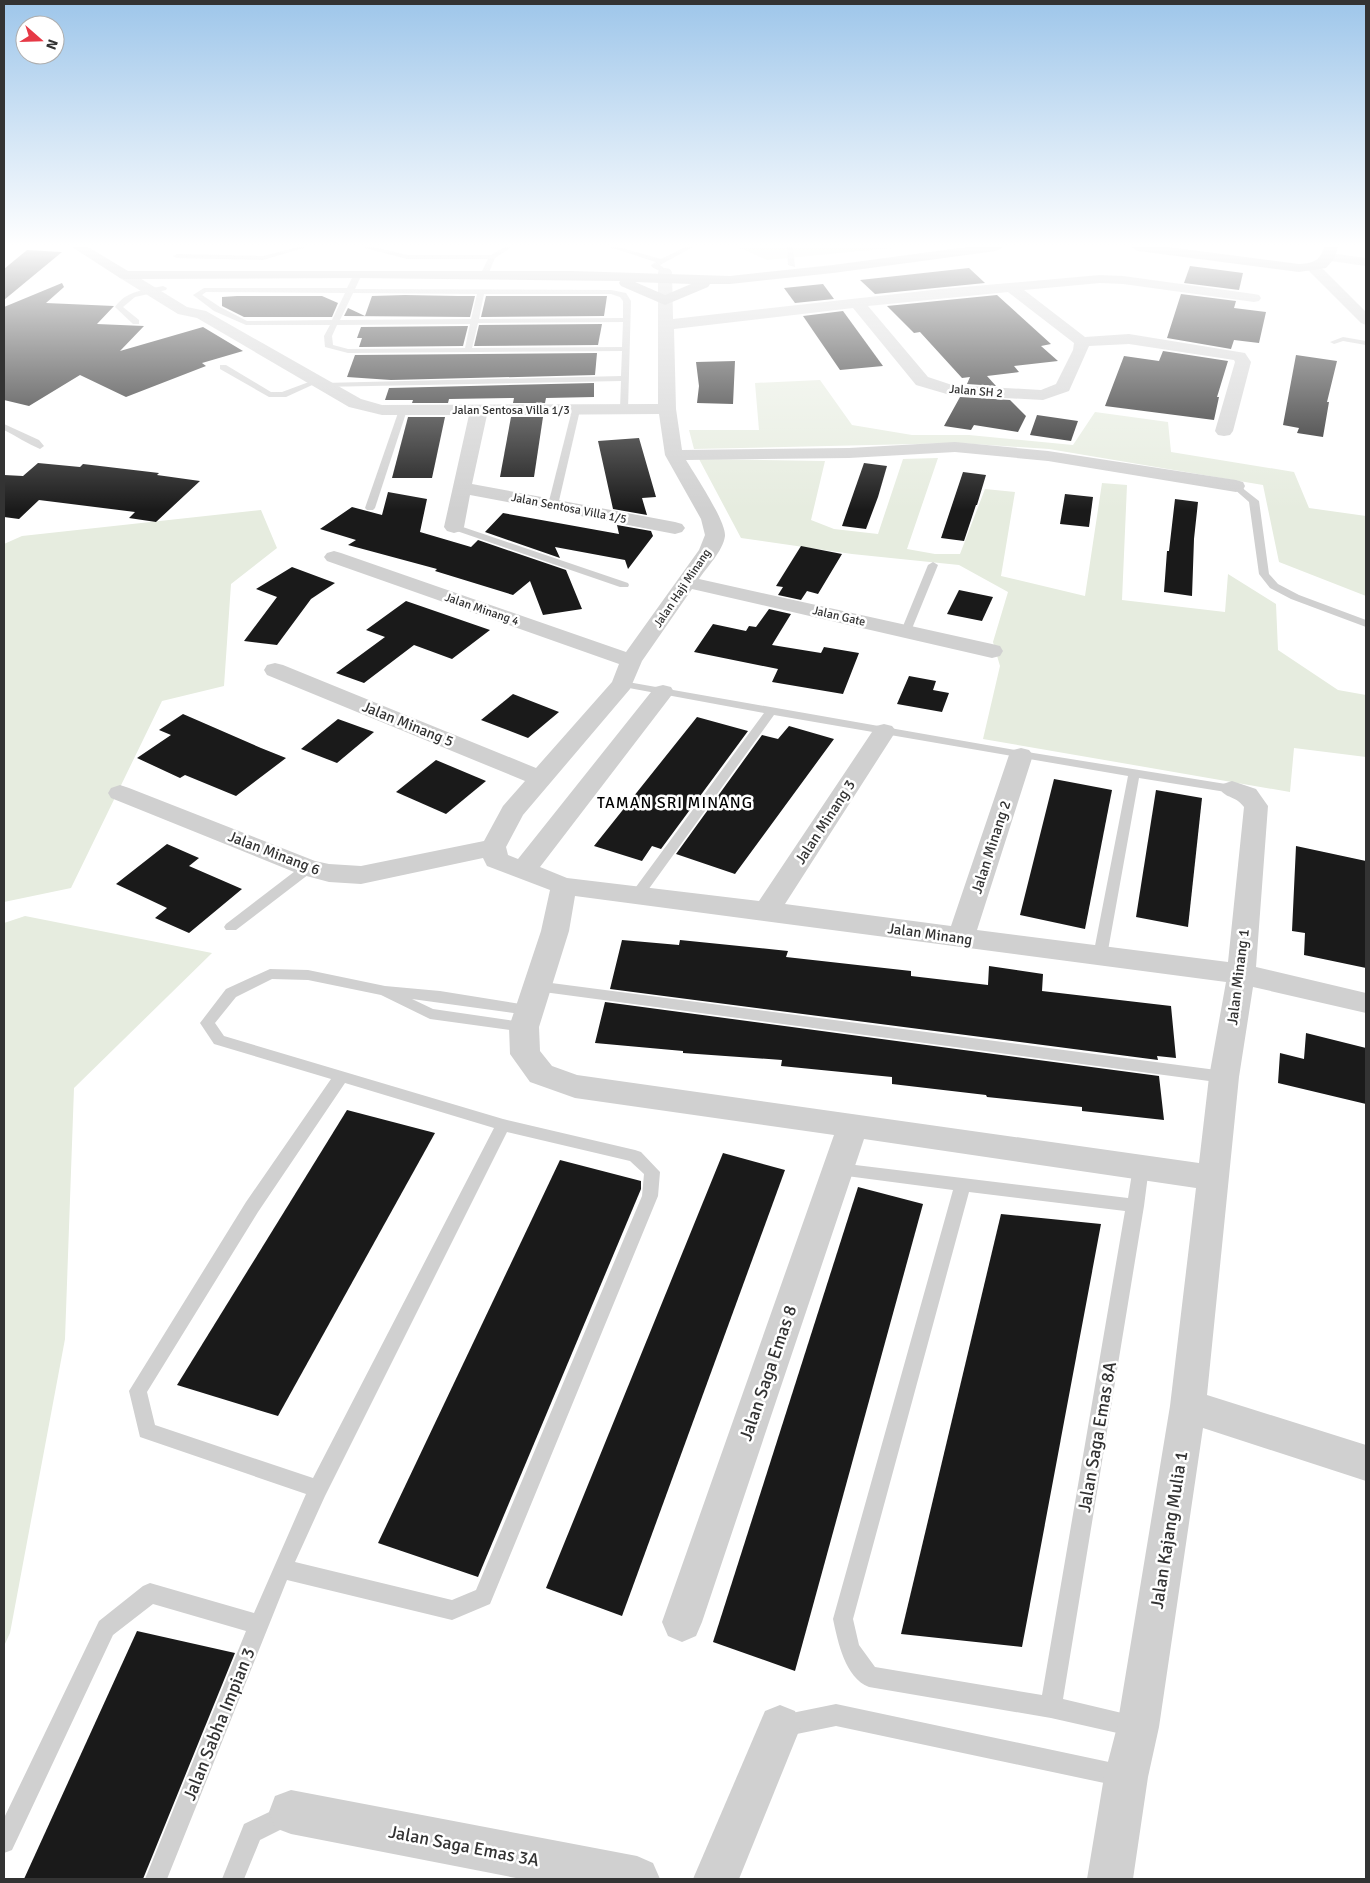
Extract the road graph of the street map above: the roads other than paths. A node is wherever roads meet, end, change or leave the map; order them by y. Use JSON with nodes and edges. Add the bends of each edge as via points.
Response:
{"nodes":[{"id":1,"x":237,"y":335,"type":"edge"},
{"id":2,"x":329,"y":335,"type":"edge"},
{"id":3,"x":471,"y":335,"type":"edge"},
{"id":4,"x":626,"y":335,"type":"edge"},
{"id":5,"x":665,"y":335,"type":"edge"},
{"id":6,"x":883,"y":335,"type":"edge"},
{"id":7,"x":1073,"y":335,"type":"edge"},
{"id":8,"x":1082,"y":342,"type":"junction"},
{"id":9,"x":1334,"y":342,"type":"dead end"},
{"id":10,"x":1366,"y":343,"type":"edge"},
{"id":11,"x":626,"y":349,"type":"junction"},
{"id":12,"x":468,"y":350,"type":"junction"},
{"id":13,"x":223,"y":367,"type":"dead end"},
{"id":14,"x":625,"y":378,"type":"junction"},
{"id":15,"x":320,"y":383,"type":"junction"},
{"id":16,"x":624,"y":409,"type":"junction"},
{"id":17,"x":667,"y":409,"type":"junction"},
{"id":18,"x":403,"y":410,"type":"junction"},
{"id":19,"x":479,"y":410,"type":"junction"},
{"id":20,"x":576,"y":410,"type":"junction"},
{"id":21,"x":4,"y":427,"type":"edge"},
{"id":22,"x":1224,"y":431,"type":"dead end"},
{"id":23,"x":40,"y":446,"type":"dead end"},
{"id":24,"x":674,"y":455,"type":"junction"},
{"id":25,"x":1236,"y":486,"type":"joint"},
{"id":26,"x":462,"y":488,"type":"junction"},
{"id":27,"x":552,"y":505,"type":"junction"},
{"id":28,"x":370,"y":508,"type":"dead end"},
{"id":29,"x":454,"y":527,"type":"joint"},
{"id":30,"x":675,"y":528,"type":"dead end"},
{"id":31,"x":334,"y":557,"type":"dead end"},
{"id":32,"x":933,"y":566,"type":"dead end"},
{"id":33,"x":686,"y":582,"type":"junction"},
{"id":34,"x":624,"y":584,"type":"dead end"},
{"id":35,"x":1366,"y":624,"type":"edge"},
{"id":36,"x":906,"y":631,"type":"junction"},
{"id":37,"x":992,"y":651,"type":"dead end"},
{"id":38,"x":631,"y":661,"type":"junction"},
{"id":39,"x":275,"y":670,"type":"dead end"},
{"id":40,"x":622,"y":684,"type":"junction"},
{"id":41,"x":663,"y":692,"type":"junction"},
{"id":42,"x":770,"y":712,"type":"junction"},
{"id":43,"x":884,"y":731,"type":"junction"},
{"id":44,"x":1021,"y":755,"type":"junction"},
{"id":45,"x":1134,"y":774,"type":"junction"},
{"id":46,"x":541,"y":779,"type":"junction"},
{"id":47,"x":1232,"y":788,"type":"joint"},
{"id":48,"x":120,"y":793,"type":"dead end"},
{"id":49,"x":494,"y":854,"type":"junction"},
{"id":50,"x":308,"y":868,"type":"junction"},
{"id":51,"x":523,"y":870,"type":"junction"},
{"id":52,"x":564,"y":886,"type":"junction"},
{"id":53,"x":638,"y":894,"type":"junction"},
{"id":54,"x":766,"y":912,"type":"junction"},
{"id":55,"x":231,"y":927,"type":"dead end"},
{"id":56,"x":961,"y":938,"type":"junction"},
{"id":57,"x":1100,"y":956,"type":"junction"},
{"id":58,"x":1241,"y":974,"type":"junction"},
{"id":59,"x":1366,"y":1003,"type":"edge"},
{"id":60,"x":529,"y":1008,"type":"junction"},
{"id":61,"x":341,"y":1077,"type":"junction"},
{"id":62,"x":1224,"y":1077,"type":"junction"},
{"id":63,"x":853,"y":1124,"type":"junction"},
{"id":64,"x":503,"y":1125,"type":"junction"},
{"id":65,"x":1141,"y":1167,"type":"junction"},
{"id":66,"x":839,"y":1168,"type":"junction"},
{"id":67,"x":1213,"y":1178,"type":"junction"},
{"id":68,"x":963,"y":1183,"type":"junction"},
{"id":69,"x":1136,"y":1206,"type":"junction"},
{"id":70,"x":1188,"y":1406,"type":"junction"},
{"id":71,"x":1366,"y":1463,"type":"edge"},
{"id":72,"x":318,"y":1489,"type":"junction"},
{"id":73,"x":282,"y":1569,"type":"junction"},
{"id":74,"x":682,"y":1622,"type":"dead end"},
{"id":75,"x":259,"y":1625,"type":"junction"},
{"id":76,"x":1051,"y":1707,"type":"junction"},
{"id":77,"x":780,"y":1726,"type":"joint"},
{"id":78,"x":1138,"y":1727,"type":"junction"},
{"id":79,"x":1126,"y":1776,"type":"junction"},
{"id":80,"x":290,"y":1812,"type":"joint"},
{"id":81,"x":4,"y":1842,"type":"edge"},
{"id":82,"x":156,"y":1879,"type":"edge"},
{"id":83,"x":233,"y":1879,"type":"edge"},
{"id":84,"x":637,"y":1879,"type":"edge"},
{"id":85,"x":716,"y":1879,"type":"edge"},
{"id":86,"x":1110,"y":1879,"type":"edge"}],
"edges":[{"from":1,"to":15,"type":"street","name":"Jalan Sentosa Villa 1/3"},
{"from":2,"to":12,"type":"lane","via":[[329,347],[348,351]]},
{"from":3,"to":12,"type":"lane"},
{"from":4,"to":11,"type":"lane"},
{"from":5,"to":17,"type":"street","name":"Jalan Haji Minang"},
{"from":6,"to":8,"type":"street","name":"Jalan SH 2","via":[[922,382],[950,390],[1043,396],[1063,387]]},
{"from":7,"to":8,"type":"street"},
{"from":8,"to":22,"type":"street","via":[[1130,339],[1239,356],[1243,362]]},
{"from":9,"to":10,"type":"lane"},
{"from":11,"to":12,"type":"lane"},
{"from":11,"to":14,"type":"lane"},
{"from":13,"to":15,"type":"lane","via":[[269,394],[283,395]]},
{"from":14,"to":15,"type":"lane"},
{"from":14,"to":16,"type":"lane"},
{"from":15,"to":18,"type":"street","name":"Jalan Sentosa Villa 1/3","via":[[356,403],[382,410]]},
{"from":16,"to":17,"type":"street","name":"Jalan Sentosa Villa 1/3"},
{"from":16,"to":20,"type":"street","name":"Jalan Sentosa Villa 1/3"},
{"from":17,"to":24,"type":"street","name":"Jalan Haji Minang"},
{"from":18,"to":19,"type":"street","name":"Jalan Sentosa Villa 1/3"},
{"from":18,"to":28,"type":"lane"},
{"from":19,"to":20,"type":"street","name":"Jalan Sentosa Villa 1/3"},
{"from":19,"to":26,"type":"street"},
{"from":20,"to":27,"type":"lane"},
{"from":21,"to":23,"type":"lane"},
{"from":24,"to":25,"type":"street","via":[[955,447],[1048,456]]},
{"from":24,"to":33,"type":"street","name":"Jalan Haji Minang","via":[[711,519],[715,535],[709,550]]},
{"from":25,"to":35,"type":"lane","via":[[1254,501],[1264,574],[1274,586]]},
{"from":26,"to":27,"type":"street","name":"Jalan Sentosa Villa 1/5"},
{"from":26,"to":29,"type":"street"},
{"from":27,"to":30,"type":"street","name":"Jalan Sentosa Villa 1/5"},
{"from":29,"to":34,"type":"lane"},
{"from":31,"to":38,"type":"street","name":"Jalan Minang 4"},
{"from":32,"to":36,"type":"lane"},
{"from":33,"to":36,"type":"street","name":"Jalan Gate"},
{"from":33,"to":38,"type":"street","name":"Jalan Haji Minang"},
{"from":36,"to":37,"type":"street","name":"Jalan Gate"},
{"from":38,"to":40,"type":"street","name":"Jalan Haji Minang"},
{"from":39,"to":46,"type":"street","name":"Jalan Minang 5"},
{"from":40,"to":41,"type":"lane"},
{"from":40,"to":46,"type":"street","name":"Jalan Haji Minang"},
{"from":41,"to":42,"type":"lane"},
{"from":41,"to":51,"type":"street"},
{"from":42,"to":43,"type":"lane"},
{"from":42,"to":53,"type":"lane"},
{"from":43,"to":44,"type":"lane"},
{"from":43,"to":54,"type":"street","name":"Jalan Minang 3"},
{"from":44,"to":45,"type":"lane"},
{"from":44,"to":56,"type":"street","name":"Jalan Minang 2"},
{"from":45,"to":47,"type":"lane"},
{"from":45,"to":57,"type":"lane"},
{"from":46,"to":49,"type":"street","name":"Jalan Haji Minang","via":[[512,812]]},
{"from":47,"to":58,"type":"street","name":"Jalan Minang 1","via":[[1247,794],[1256,806]]},
{"from":48,"to":50,"type":"street","name":"Jalan Minang 6"},
{"from":49,"to":50,"type":"street","name":"Jalan Minang 6","via":[[361,875]]},
{"from":49,"to":51,"type":"street","name":"Jalan Minang"},
{"from":50,"to":55,"type":"lane"},
{"from":51,"to":52,"type":"street","name":"Jalan Minang"},
{"from":52,"to":53,"type":"street","name":"Jalan Minang"},
{"from":52,"to":60,"type":"street","via":[[555,931]]},
{"from":53,"to":54,"type":"street","name":"Jalan Minang"},
{"from":54,"to":56,"type":"street","name":"Jalan Minang"},
{"from":56,"to":57,"type":"street","name":"Jalan Minang"},
{"from":57,"to":58,"type":"street","name":"Jalan Minang"},
{"from":58,"to":59,"type":"street","name":"Jalan Minang"},
{"from":58,"to":62,"type":"street","name":"Jalan Minang 1"},
{"from":60,"to":61,"type":"lane","via":[[385,991],[308,975],[270,974],[231,993],[207,1023],[219,1040]]},
{"from":60,"to":62,"type":"lane"},
{"from":60,"to":63,"type":"street","via":[[524,1054],[541,1074],[575,1086]]},
{"from":61,"to":64,"type":"lane"},
{"from":61,"to":72,"type":"lane","via":[[252,1207],[138,1391],[147,1431]]},
{"from":62,"to":67,"type":"street","name":"Jalan Minang 1"},
{"from":63,"to":65,"type":"street"},
{"from":63,"to":66,"type":"street","name":"Jalan Saga Emas 8"},
{"from":64,"to":72,"type":"lane","name":"Jalan Sabha Impian 3"},
{"from":64,"to":73,"type":"lane","via":[[635,1156],[652,1172],[650,1196],[483,1597],[452,1610]]},
{"from":65,"to":67,"type":"street"},
{"from":65,"to":69,"type":"lane","name":"Jalan Saga Emas 8A"},
{"from":66,"to":68,"type":"lane"},
{"from":66,"to":74,"type":"street","name":"Jalan Saga Emas 8"},
{"from":67,"to":70,"type":"street","name":"Jalan Kajang Mulia 1"},
{"from":68,"to":69,"type":"lane"},
{"from":68,"to":76,"type":"lane","via":[[843,1619],[850,1650],[869,1677]]},
{"from":69,"to":76,"type":"lane","name":"Jalan Saga Emas 8A"},
{"from":70,"to":71,"type":"street"},
{"from":70,"to":78,"type":"street","name":"Jalan Kajang Mulia 1"},
{"from":72,"to":73,"type":"lane","name":"Jalan Sabha Impian 3"},
{"from":73,"to":75,"type":"lane","name":"Jalan Sabha Impian 3"},
{"from":75,"to":81,"type":"lane","via":[[150,1593],[106,1628]]},
{"from":75,"to":82,"type":"lane","name":"Jalan Sabha Impian 3"},
{"from":76,"to":78,"type":"lane"},
{"from":77,"to":79,"type":"lane","via":[[836,1715]]},
{"from":77,"to":85,"type":"street"},
{"from":78,"to":79,"type":"street","name":"Jalan Kajang Mulia 1"},
{"from":79,"to":86,"type":"street","name":"Jalan Kajang Mulia 1"},
{"from":80,"to":83,"type":"lane","via":[[252,1832]]},
{"from":80,"to":84,"type":"street","name":"Jalan Saga Emas 3A"}]}
